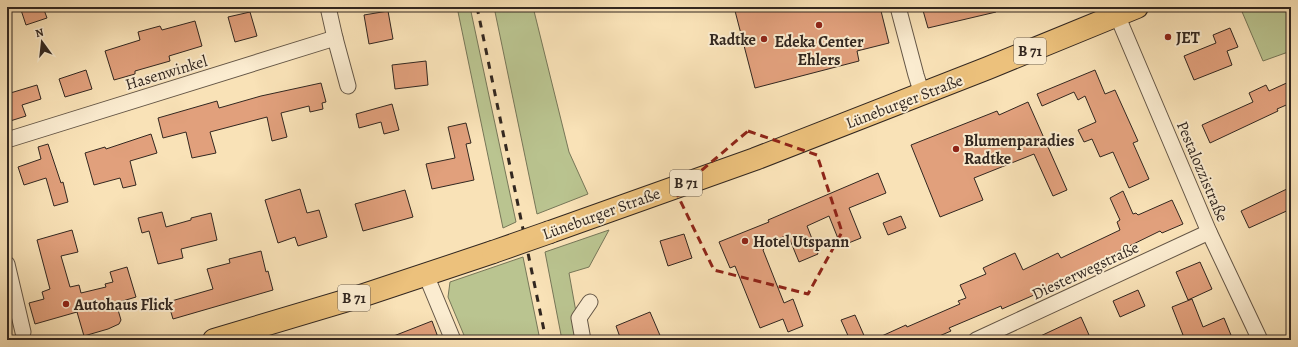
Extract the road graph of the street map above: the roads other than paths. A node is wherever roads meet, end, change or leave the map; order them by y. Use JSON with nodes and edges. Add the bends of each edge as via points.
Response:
{"nodes":[{"id":1,"x":328,"y":7,"type":"edge"},
{"id":2,"x":898,"y":7,"type":"edge"},
{"id":3,"x":1127,"y":11,"type":"edge"},
{"id":4,"x":335,"y":38,"type":"junction"},
{"id":5,"x":348,"y":86,"type":"dead end"},
{"id":6,"x":922,"y":94,"type":"junction"},
{"id":7,"x":7,"y":140,"type":"edge"},
{"id":8,"x":1210,"y":232,"type":"junction"},
{"id":9,"x":7,"y":264,"type":"edge"},
{"id":10,"x":426,"y":274,"type":"junction"},
{"id":11,"x":590,"y":302,"type":"dead end"},
{"id":12,"x":23,"y":332,"type":"dead end"},
{"id":13,"x":214,"y":340,"type":"edge"},
{"id":14,"x":453,"y":340,"type":"edge"},
{"id":15,"x":583,"y":340,"type":"edge"},
{"id":16,"x":976,"y":340,"type":"edge"},
{"id":17,"x":1260,"y":340,"type":"edge"}],
"edges":[{"from":1,"to":4,"type":"street"},
{"from":2,"to":6,"type":"street"},
{"from":3,"to":6,"type":"main road","name":"Lüneburger Straße","number":"B 71"},
{"from":3,"to":8,"type":"street","name":"Pestalozzistraße"},
{"from":4,"to":5,"type":"street"},
{"from":4,"to":7,"type":"street","name":"Hasenwinkel"},
{"from":6,"to":10,"type":"main road","name":"Lüneburger Straße","number":"B 71","bridge":true,"via":[[755,159]]},
{"from":8,"to":16,"type":"street","name":"Diesterwegstraße"},
{"from":8,"to":17,"type":"street","name":"Pestalozzistraße"},
{"from":9,"to":12,"type":"street"},
{"from":10,"to":13,"type":"main road","name":"Lüneburger Straße","number":"B 71"},
{"from":10,"to":14,"type":"street"},
{"from":11,"to":15,"type":"street","via":[[579,318]]}]}
